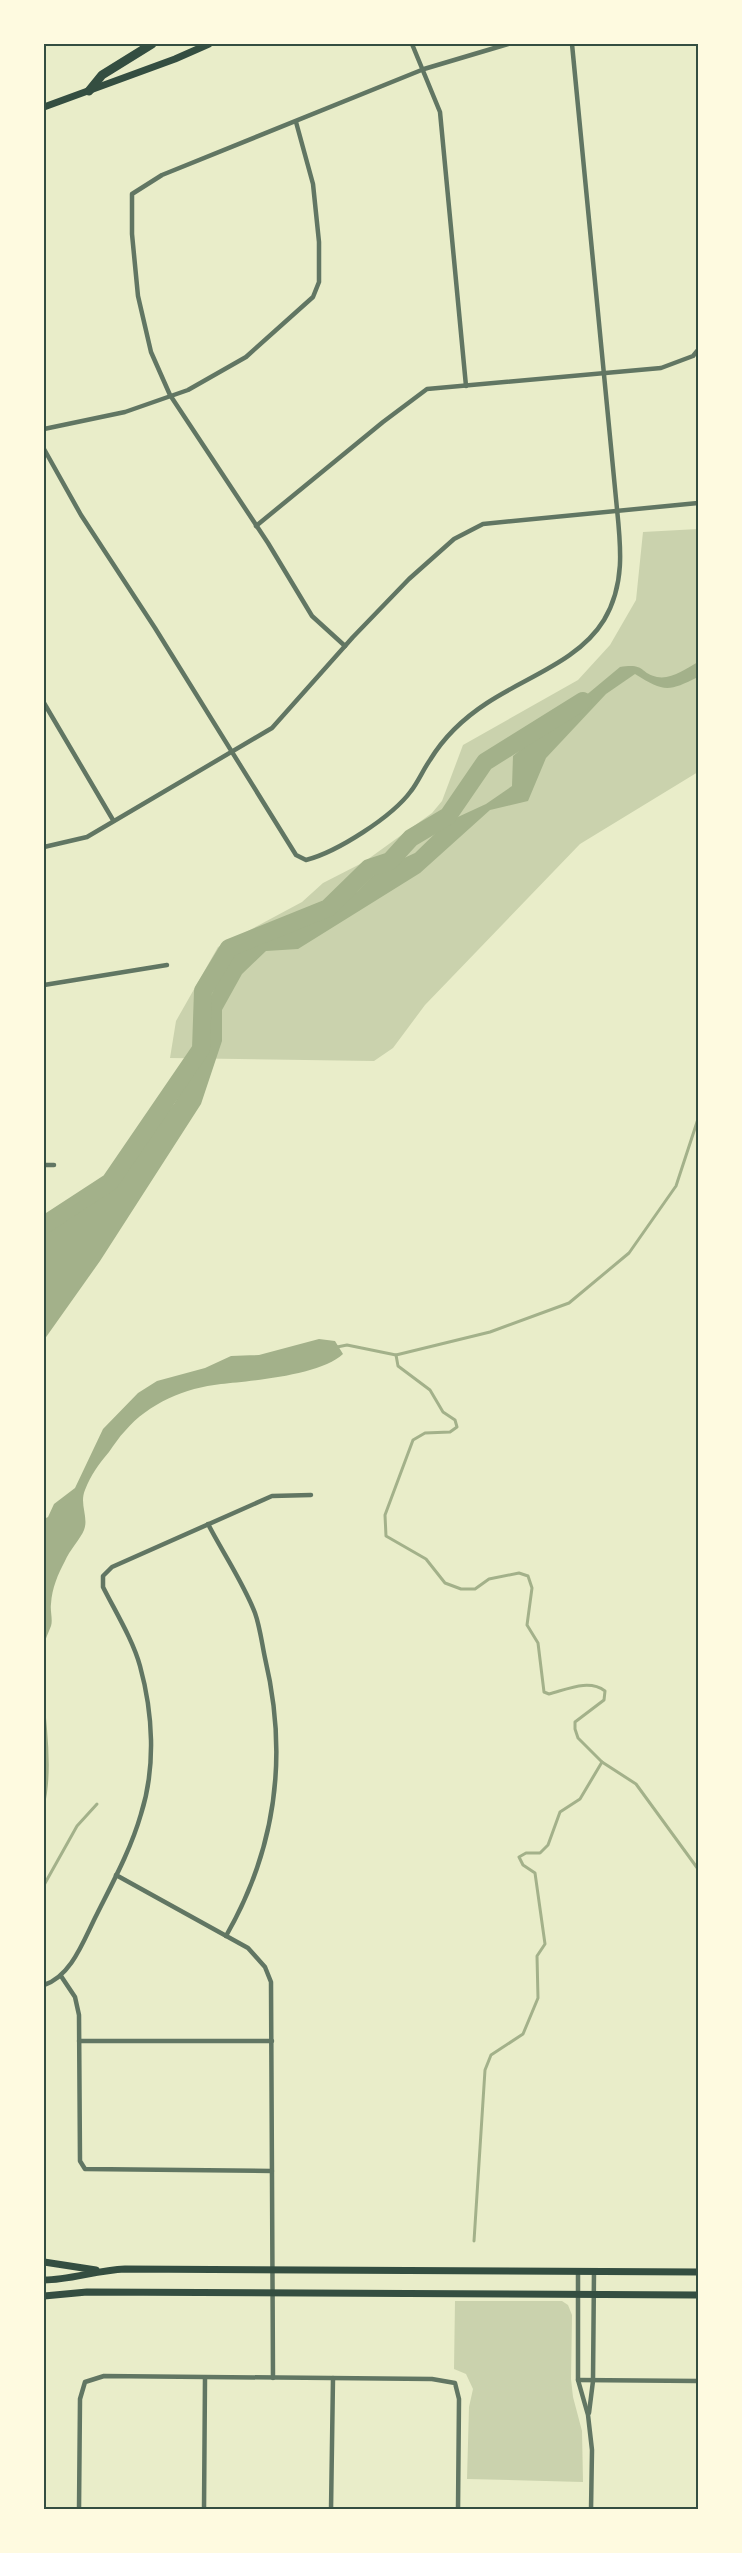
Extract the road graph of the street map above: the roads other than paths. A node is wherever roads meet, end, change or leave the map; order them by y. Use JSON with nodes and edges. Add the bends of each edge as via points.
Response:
{"nodes":[{"id":1,"x":152,"y":44,"type":"edge"},
{"id":2,"x":209,"y":44,"type":"edge"},
{"id":3,"x":412,"y":44,"type":"edge"},
{"id":4,"x":508,"y":44,"type":"edge"},
{"id":5,"x":572,"y":44,"type":"edge"},
{"id":6,"x":424,"y":69,"type":"junction"},
{"id":7,"x":89,"y":91,"type":"junction"},
{"id":8,"x":44,"y":107,"type":"edge"},
{"id":9,"x":296,"y":122,"type":"junction"},
{"id":10,"x":699,"y":350,"type":"edge"},
{"id":11,"x":604,"y":375,"type":"junction"},
{"id":12,"x":466,"y":386,"type":"junction"},
{"id":13,"x":170,"y":395,"type":"junction"},
{"id":14,"x":44,"y":429,"type":"edge"},
{"id":15,"x":44,"y":449,"type":"edge"},
{"id":16,"x":699,"y":502,"type":"edge"},
{"id":17,"x":617,"y":509,"type":"junction"},
{"id":18,"x":256,"y":526,"type":"junction"},
{"id":19,"x":345,"y":646,"type":"junction"},
{"id":20,"x":44,"y":703,"type":"edge"},
{"id":21,"x":233,"y":751,"type":"junction"},
{"id":22,"x":113,"y":820,"type":"junction"},
{"id":23,"x":44,"y":847,"type":"edge"},
{"id":24,"x":167,"y":965,"type":"dead end"},
{"id":25,"x":44,"y":985,"type":"edge"},
{"id":26,"x":44,"y":1165,"type":"edge"},
{"id":27,"x":54,"y":1165,"type":"dead end"},
{"id":28,"x":311,"y":1495,"type":"dead end"},
{"id":29,"x":208,"y":1524,"type":"junction"},
{"id":30,"x":116,"y":1875,"type":"junction"},
{"id":31,"x":226,"y":1936,"type":"junction"},
{"id":32,"x":61,"y":1976,"type":"junction"},
{"id":33,"x":44,"y":1985,"type":"edge"},
{"id":34,"x":80,"y":2041,"type":"junction"},
{"id":35,"x":272,"y":2041,"type":"junction"},
{"id":36,"x":272,"y":2171,"type":"junction"},
{"id":37,"x":44,"y":2262,"type":"edge"},
{"id":38,"x":98,"y":2270,"type":"junction"},
{"id":39,"x":272,"y":2270,"type":"junction"},
{"id":40,"x":578,"y":2271,"type":"junction"},
{"id":41,"x":594,"y":2271,"type":"junction"},
{"id":42,"x":699,"y":2272,"type":"edge"},
{"id":43,"x":44,"y":2280,"type":"edge"},
{"id":44,"x":272,"y":2292,"type":"junction"},
{"id":45,"x":578,"y":2293,"type":"junction"},
{"id":46,"x":594,"y":2293,"type":"junction"},
{"id":47,"x":699,"y":2295,"type":"edge"},
{"id":48,"x":44,"y":2296,"type":"edge"},
{"id":49,"x":205,"y":2378,"type":"junction"},
{"id":50,"x":273,"y":2378,"type":"junction"},
{"id":51,"x":333,"y":2378,"type":"junction"},
{"id":52,"x":578,"y":2380,"type":"junction"},
{"id":53,"x":593,"y":2381,"type":"junction"},
{"id":54,"x":699,"y":2381,"type":"edge"},
{"id":55,"x":588,"y":2415,"type":"junction"},
{"id":56,"x":79,"y":2510,"type":"edge"},
{"id":57,"x":204,"y":2510,"type":"edge"},
{"id":58,"x":331,"y":2510,"type":"edge"},
{"id":59,"x":458,"y":2510,"type":"edge"},
{"id":60,"x":591,"y":2510,"type":"edge"}],
"edges":[{"from":1,"to":7,"type":"highway","via":[[102,75]]},
{"from":2,"to":7,"type":"main road"},
{"from":3,"to":6,"type":"street"},
{"from":4,"to":6,"type":"street"},
{"from":5,"to":11,"type":"street"},
{"from":6,"to":9,"type":"street"},
{"from":6,"to":12,"type":"street","via":[[440,112]]},
{"from":7,"to":8,"type":"main road"},
{"from":9,"to":13,"type":"street","via":[[313,183],[319,242],[319,282],[313,297],[246,357],[188,390]]},
{"from":9,"to":13,"type":"street","via":[[162,175],[132,194],[138,296],[151,352]]},
{"from":10,"to":11,"type":"street","via":[[661,368]]},
{"from":11,"to":12,"type":"street"},
{"from":11,"to":17,"type":"street"},
{"from":12,"to":18,"type":"street","via":[[428,389]]},
{"from":13,"to":14,"type":"street","via":[[124,412]]},
{"from":13,"to":18,"type":"street"},
{"from":15,"to":21,"type":"street","via":[[81,515]]},
{"from":16,"to":17,"type":"street"},
{"from":17,"to":19,"type":"street","via":[[483,525],[454,539]]},
{"from":17,"to":21,"type":"street","via":[[621,562],[618,588],[604,621],[588,640],[561,660],[487,703],[450,732],[410,792],[385,817],[323,856],[306,860],[296,855]]},
{"from":18,"to":19,"type":"street","via":[[312,616]]},
{"from":19,"to":21,"type":"street","via":[[272,728]]},
{"from":20,"to":22,"type":"street"},
{"from":21,"to":22,"type":"street"},
{"from":22,"to":23,"type":"street","via":[[87,837]]},
{"from":24,"to":25,"type":"street"},
{"from":26,"to":27,"type":"street"},
{"from":28,"to":29,"type":"street","via":[[272,1496]]},
{"from":29,"to":30,"type":"street","via":[[112,1566],[103,1576],[103,1587],[139,1663],[150,1720],[151,1760],[142,1814]]},
{"from":29,"to":31,"type":"street","via":[[255,1614],[276,1729],[276,1782],[269,1831],[253,1883]]},
{"from":30,"to":31,"type":"street"},
{"from":30,"to":32,"type":"street","via":[[78,1952]]},
{"from":31,"to":35,"type":"street","via":[[248,1948],[265,1967],[271,1982]]},
{"from":32,"to":33,"type":"street"},
{"from":32,"to":34,"type":"street","via":[[75,1997]]},
{"from":34,"to":35,"type":"street"},
{"from":34,"to":36,"type":"street","via":[[80,2161],[85,2169]]},
{"from":35,"to":36,"type":"street"},
{"from":36,"to":39,"type":"street"},
{"from":37,"to":38,"type":"main road"},
{"from":38,"to":39,"type":"main road"},
{"from":38,"to":43,"type":"main road"},
{"from":39,"to":40,"type":"main road"},
{"from":39,"to":44,"type":"street"},
{"from":40,"to":41,"type":"main road"},
{"from":40,"to":45,"type":"street"},
{"from":41,"to":42,"type":"main road"},
{"from":41,"to":46,"type":"street"},
{"from":44,"to":45,"type":"main road"},
{"from":44,"to":48,"type":"main road","via":[[87,2292]]},
{"from":44,"to":50,"type":"street"},
{"from":45,"to":46,"type":"main road"},
{"from":45,"to":52,"type":"street"},
{"from":46,"to":47,"type":"main road"},
{"from":46,"to":53,"type":"street"},
{"from":49,"to":50,"type":"street"},
{"from":49,"to":56,"type":"street","via":[[104,2376],[85,2382],[80,2399]]},
{"from":49,"to":57,"type":"street"},
{"from":50,"to":51,"type":"street"},
{"from":51,"to":58,"type":"street"},
{"from":51,"to":59,"type":"street","via":[[432,2379],[455,2383],[459,2399]]},
{"from":52,"to":53,"type":"street"},
{"from":52,"to":55,"type":"street"},
{"from":53,"to":54,"type":"street"},
{"from":53,"to":55,"type":"street"},
{"from":55,"to":60,"type":"street"}]}
